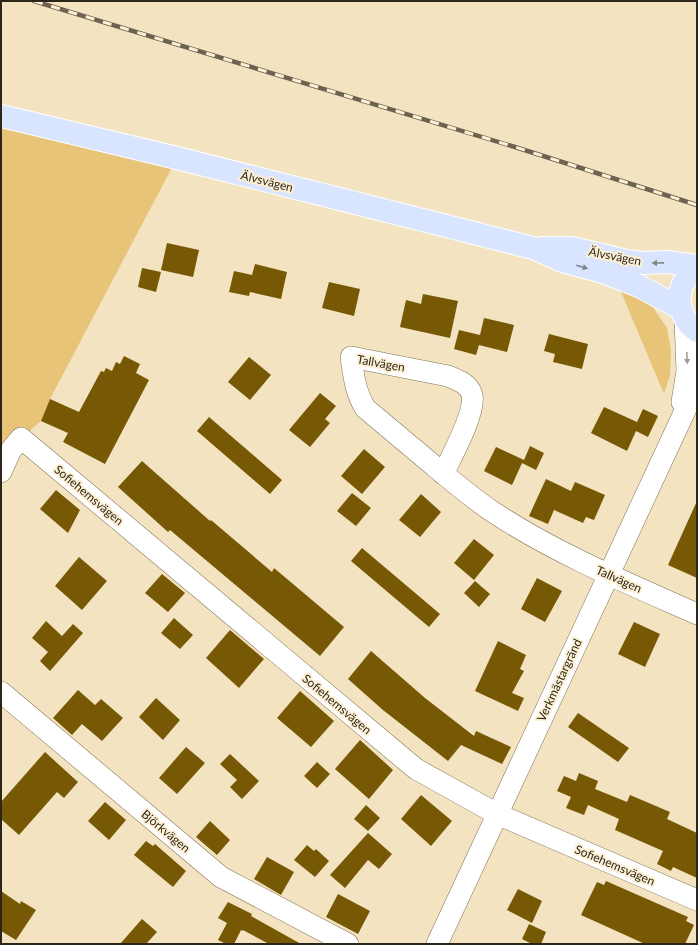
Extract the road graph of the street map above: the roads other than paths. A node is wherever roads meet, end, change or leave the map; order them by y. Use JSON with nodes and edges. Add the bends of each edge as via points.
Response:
{"nodes":[{"id":1,"x":1,"y":116,"type":"edge"},
{"id":2,"x":533,"y":248,"type":"junction"},
{"id":3,"x":697,"y":266,"type":"edge"},
{"id":4,"x":697,"y":270,"type":"edge"},
{"id":5,"x":687,"y":320,"type":"edge"},
{"id":6,"x":697,"y":385,"type":"edge"},
{"id":7,"x":682,"y":415,"type":"junction"},
{"id":8,"x":1,"y":472,"type":"edge"},
{"id":9,"x":443,"y":474,"type":"junction"},
{"id":10,"x":608,"y":575,"type":"junction"},
{"id":11,"x":697,"y":614,"type":"edge"},
{"id":12,"x":1,"y":692,"type":"edge"},
{"id":13,"x":497,"y":814,"type":"junction"},
{"id":14,"x":697,"y":900,"type":"edge"},
{"id":15,"x":348,"y":944,"type":"edge"},
{"id":16,"x":437,"y":944,"type":"edge"}],
"edges":[{"from":1,"to":2,"type":"main road","name":"Älvsvägen"},
{"from":3,"to":2,"type":"main road","name":"Älvsvägen","one_way":true,"via":[[667,262],[644,263],[572,248]]},
{"from":2,"to":5,"type":"main road","name":"Älvsvägen","one_way":true,"via":[[565,262],[639,286]]},
{"from":4,"to":5,"type":"main road","via":[[687,278],[679,298]]},
{"from":5,"to":7,"type":"street","name":"Verkmästargränd","one_way":true,"via":[[687,371],[682,397]]},
{"from":6,"to":7,"type":"street","name":"Verkmästargränd"},
{"from":7,"to":10,"type":"street","name":"Verkmästargränd"},
{"from":8,"to":13,"type":"street","name":"Sofiehemsvägen","via":[[11,450],[21,438],[416,770]]},
{"from":9,"to":9,"type":"street","name":"Tallvägen","via":[[470,417],[472,395],[466,386],[448,376],[351,357],[354,382],[365,408]]},
{"from":9,"to":10,"type":"street","name":"Tallvägen","via":[[493,512]]},
{"from":10,"to":11,"type":"street","name":"Tallvägen"},
{"from":10,"to":13,"type":"street","name":"Verkmästargränd"},
{"from":12,"to":15,"type":"street","name":"Björkvägen","via":[[221,877]]},
{"from":13,"to":14,"type":"street","name":"Sofiehemsvägen"},
{"from":13,"to":16,"type":"street","name":"Verkmästargränd"}]}
